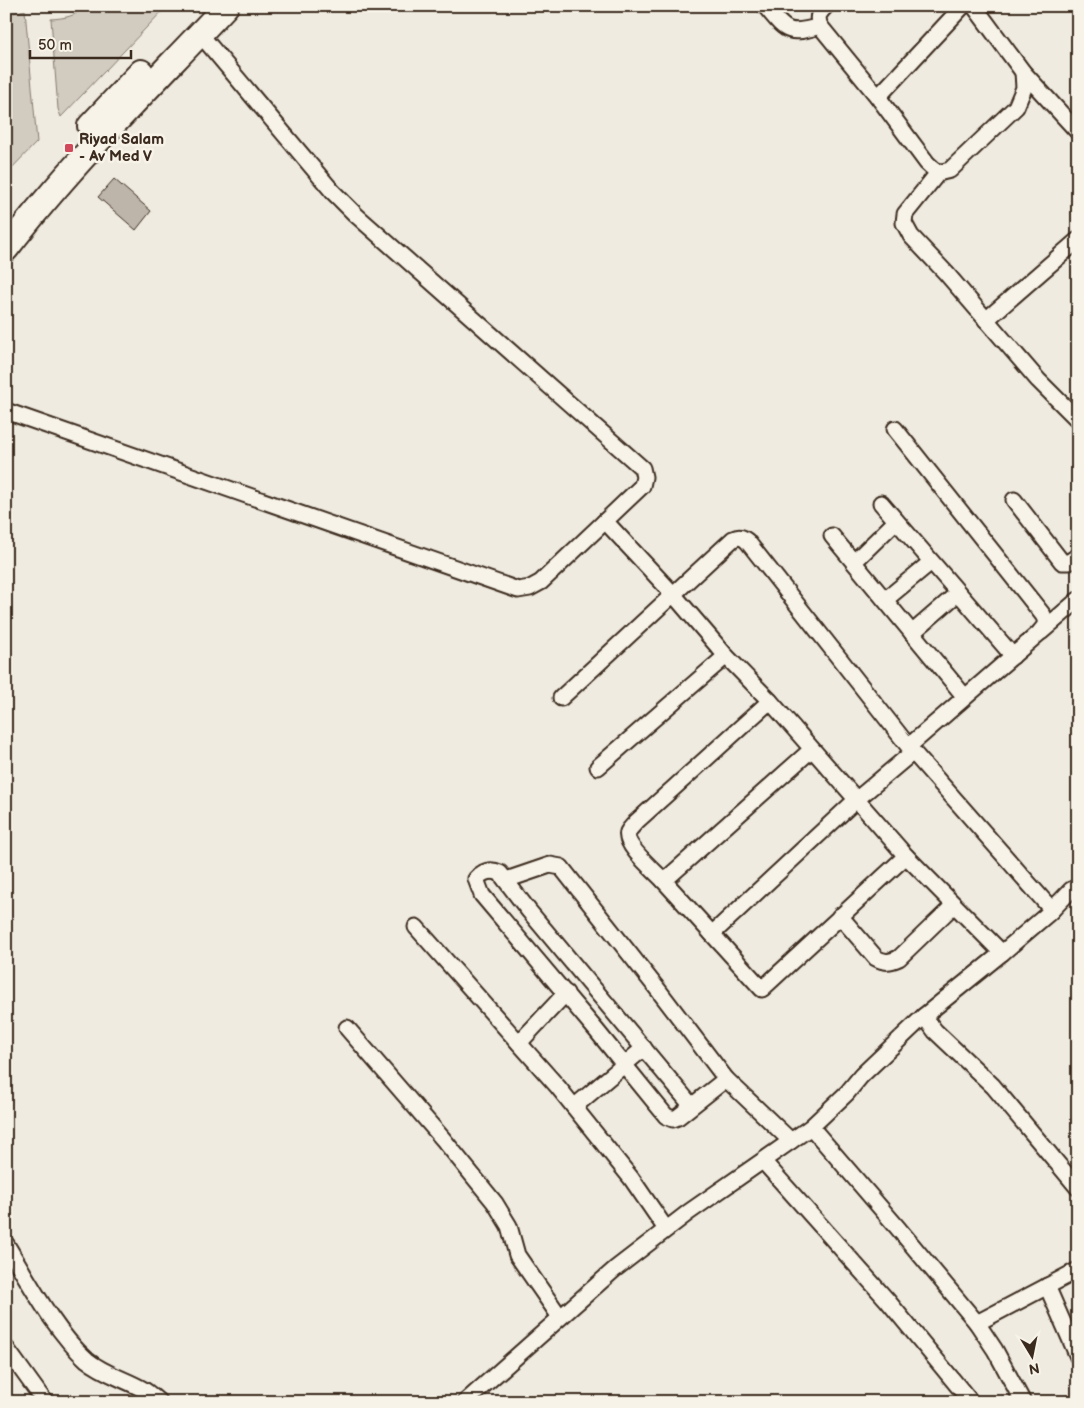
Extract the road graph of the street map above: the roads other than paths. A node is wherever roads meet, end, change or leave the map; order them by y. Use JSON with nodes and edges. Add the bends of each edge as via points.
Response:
{"nodes":[{"id":1,"x":203,"y":6,"type":"edge"},
{"id":2,"x":226,"y":6,"type":"edge"},
{"id":3,"x":765,"y":6,"type":"edge"},
{"id":4,"x":826,"y":6,"type":"edge"},
{"id":5,"x":963,"y":6,"type":"edge"},
{"id":6,"x":974,"y":6,"type":"edge"},
{"id":7,"x":820,"y":26,"type":"junction"},
{"id":8,"x":200,"y":34,"type":"junction"},
{"id":9,"x":1023,"y":72,"type":"junction"},
{"id":10,"x":878,"y":97,"type":"junction"},
{"id":11,"x":1078,"y":132,"type":"edge"},
{"id":12,"x":938,"y":173,"type":"junction"},
{"id":13,"x":6,"y":224,"type":"edge"},
{"id":14,"x":1078,"y":240,"type":"edge"},
{"id":15,"x":6,"y":249,"type":"edge"},
{"id":16,"x":986,"y":320,"type":"junction"},
{"id":17,"x":6,"y":411,"type":"edge"},
{"id":18,"x":1078,"y":420,"type":"edge"},
{"id":19,"x":895,"y":429,"type":"dead end"},
{"id":20,"x":1014,"y":500,"type":"dead end"},
{"id":21,"x":881,"y":503,"type":"dead end"},
{"id":22,"x":605,"y":521,"type":"junction"},
{"id":23,"x":896,"y":521,"type":"junction"},
{"id":24,"x":832,"y":536,"type":"dead end"},
{"id":25,"x":1078,"y":556,"type":"edge"},
{"id":26,"x":854,"y":562,"type":"junction"},
{"id":27,"x":931,"y":562,"type":"junction"},
{"id":28,"x":958,"y":593,"type":"junction"},
{"id":29,"x":673,"y":594,"type":"junction"},
{"id":30,"x":885,"y":600,"type":"junction"},
{"id":31,"x":1078,"y":600,"type":"edge"},
{"id":32,"x":912,"y":633,"type":"junction"},
{"id":33,"x":1038,"y":634,"type":"junction"},
{"id":34,"x":726,"y":656,"type":"junction"},
{"id":35,"x":1013,"y":656,"type":"junction"},
{"id":36,"x":965,"y":697,"type":"junction"},
{"id":37,"x":561,"y":698,"type":"dead end"},
{"id":38,"x":770,"y":701,"type":"junction"},
{"id":39,"x":911,"y":749,"type":"junction"},
{"id":40,"x":811,"y":750,"type":"junction"},
{"id":41,"x":598,"y":767,"type":"dead end"},
{"id":42,"x":856,"y":800,"type":"junction"},
{"id":43,"x":906,"y":856,"type":"junction"},
{"id":44,"x":506,"y":880,"type":"junction"},
{"id":45,"x":664,"y":881,"type":"junction"},
{"id":46,"x":1077,"y":886,"type":"edge"},
{"id":47,"x":954,"y":905,"type":"junction"},
{"id":48,"x":1052,"y":910,"type":"junction"},
{"id":49,"x":840,"y":916,"type":"junction"},
{"id":50,"x":416,"y":927,"type":"dead end"},
{"id":51,"x":712,"y":934,"type":"junction"},
{"id":52,"x":1002,"y":953,"type":"junction"},
{"id":53,"x":566,"y":993,"type":"junction"},
{"id":54,"x":924,"y":1016,"type":"junction"},
{"id":55,"x":346,"y":1028,"type":"dead end"},
{"id":56,"x":519,"y":1043,"type":"junction"},
{"id":57,"x":644,"y":1048,"type":"junction"},
{"id":58,"x":625,"y":1065,"type":"junction"},
{"id":59,"x":726,"y":1079,"type":"junction"},
{"id":60,"x":691,"y":1105,"type":"junction"},
{"id":61,"x":574,"y":1107,"type":"junction"},
{"id":62,"x":811,"y":1127,"type":"junction"},
{"id":63,"x":790,"y":1141,"type":"junction"},
{"id":64,"x":763,"y":1161,"type":"junction"},
{"id":65,"x":1078,"y":1188,"type":"edge"},
{"id":66,"x":666,"y":1229,"type":"junction"},
{"id":67,"x":6,"y":1244,"type":"edge"},
{"id":68,"x":1078,"y":1270,"type":"edge"},
{"id":69,"x":1047,"y":1286,"type":"junction"},
{"id":70,"x":560,"y":1317,"type":"junction"},
{"id":71,"x":977,"y":1323,"type":"junction"},
{"id":72,"x":6,"y":1348,"type":"edge"},
{"id":73,"x":1078,"y":1357,"type":"edge"},
{"id":74,"x":45,"y":1402,"type":"edge"},
{"id":75,"x":159,"y":1402,"type":"edge"},
{"id":76,"x":465,"y":1402,"type":"edge"},
{"id":77,"x":971,"y":1402,"type":"edge"},
{"id":78,"x":1023,"y":1402,"type":"edge"}],
"edges":[{"from":1,"to":13,"type":"main road","via":[[69,148]]},
{"from":2,"to":8,"type":"main road"},
{"from":3,"to":7,"type":"street","via":[[785,29],[798,32]]},
{"from":4,"to":7,"type":"street","via":[[818,15]]},
{"from":5,"to":10,"type":"street"},
{"from":6,"to":9,"type":"street"},
{"from":7,"to":10,"type":"street"},
{"from":8,"to":15,"type":"main road","via":[[87,152]]},
{"from":8,"to":22,"type":"street","via":[[356,215],[642,468],[642,486]]},
{"from":9,"to":11,"type":"street"},
{"from":9,"to":12,"type":"street","via":[[1024,88],[1016,107],[950,170]]},
{"from":10,"to":12,"type":"street"},
{"from":12,"to":16,"type":"street","via":[[905,214],[906,227]]},
{"from":14,"to":16,"type":"street"},
{"from":16,"to":18,"type":"street"},
{"from":17,"to":22,"type":"street","via":[[518,590],[542,582]]},
{"from":19,"to":33,"type":"street","via":[[1043,615],[1045,624]]},
{"from":20,"to":25,"type":"street","via":[[1062,562]]},
{"from":21,"to":23,"type":"street"},
{"from":22,"to":29,"type":"street"},
{"from":23,"to":26,"type":"street"},
{"from":23,"to":27,"type":"street"},
{"from":24,"to":26,"type":"street"},
{"from":26,"to":30,"type":"street"},
{"from":27,"to":28,"type":"street"},
{"from":27,"to":30,"type":"street"},
{"from":28,"to":32,"type":"street"},
{"from":28,"to":35,"type":"street"},
{"from":29,"to":34,"type":"street"},
{"from":29,"to":37,"type":"street"},
{"from":29,"to":39,"type":"street","via":[[733,539],[743,538]]},
{"from":30,"to":32,"type":"street"},
{"from":31,"to":33,"type":"street"},
{"from":32,"to":36,"type":"street"},
{"from":33,"to":35,"type":"street"},
{"from":34,"to":38,"type":"street"},
{"from":34,"to":41,"type":"street"},
{"from":35,"to":36,"type":"street"},
{"from":36,"to":39,"type":"street"},
{"from":38,"to":40,"type":"street"},
{"from":38,"to":45,"type":"street","via":[[628,832],[628,840],[636,851]]},
{"from":39,"to":42,"type":"street"},
{"from":39,"to":48,"type":"street"},
{"from":40,"to":42,"type":"street"},
{"from":40,"to":45,"type":"street"},
{"from":42,"to":43,"type":"street"},
{"from":42,"to":51,"type":"street"},
{"from":43,"to":47,"type":"street"},
{"from":43,"to":49,"type":"street"},
{"from":44,"to":53,"type":"street","via":[[494,870],[483,872],[476,879],[482,895]]},
{"from":44,"to":57,"type":"street"},
{"from":44,"to":59,"type":"street","via":[[550,865],[561,867]]},
{"from":45,"to":51,"type":"street"},
{"from":46,"to":48,"type":"street"},
{"from":47,"to":49,"type":"street","via":[[891,962],[876,958]]},
{"from":47,"to":52,"type":"street"},
{"from":48,"to":52,"type":"street"},
{"from":49,"to":51,"type":"street","via":[[762,989]]},
{"from":50,"to":56,"type":"street"},
{"from":52,"to":54,"type":"street"},
{"from":53,"to":56,"type":"street"},
{"from":53,"to":58,"type":"street"},
{"from":54,"to":62,"type":"street"},
{"from":54,"to":65,"type":"street","via":[[934,1031],[993,1086]]},
{"from":55,"to":70,"type":"street","via":[[495,1203],[509,1226],[517,1255]]},
{"from":56,"to":61,"type":"street"},
{"from":57,"to":58,"type":"street"},
{"from":57,"to":60,"type":"street"},
{"from":58,"to":60,"type":"street","via":[[670,1118],[678,1117]]},
{"from":58,"to":61,"type":"street"},
{"from":59,"to":60,"type":"street"},
{"from":59,"to":63,"type":"street"},
{"from":61,"to":66,"type":"street","via":[[631,1178]]},
{"from":62,"to":63,"type":"street"},
{"from":62,"to":71,"type":"street"},
{"from":63,"to":64,"type":"street"},
{"from":64,"to":66,"type":"street"},
{"from":64,"to":77,"type":"street","via":[[887,1300]]},
{"from":66,"to":70,"type":"street"},
{"from":67,"to":75,"type":"street","via":[[43,1304],[87,1360],[145,1390]]},
{"from":68,"to":69,"type":"street"},
{"from":69,"to":71,"type":"street"},
{"from":69,"to":73,"type":"street"},
{"from":70,"to":76,"type":"street"},
{"from":71,"to":78,"type":"street"},
{"from":72,"to":74,"type":"street"}]}
